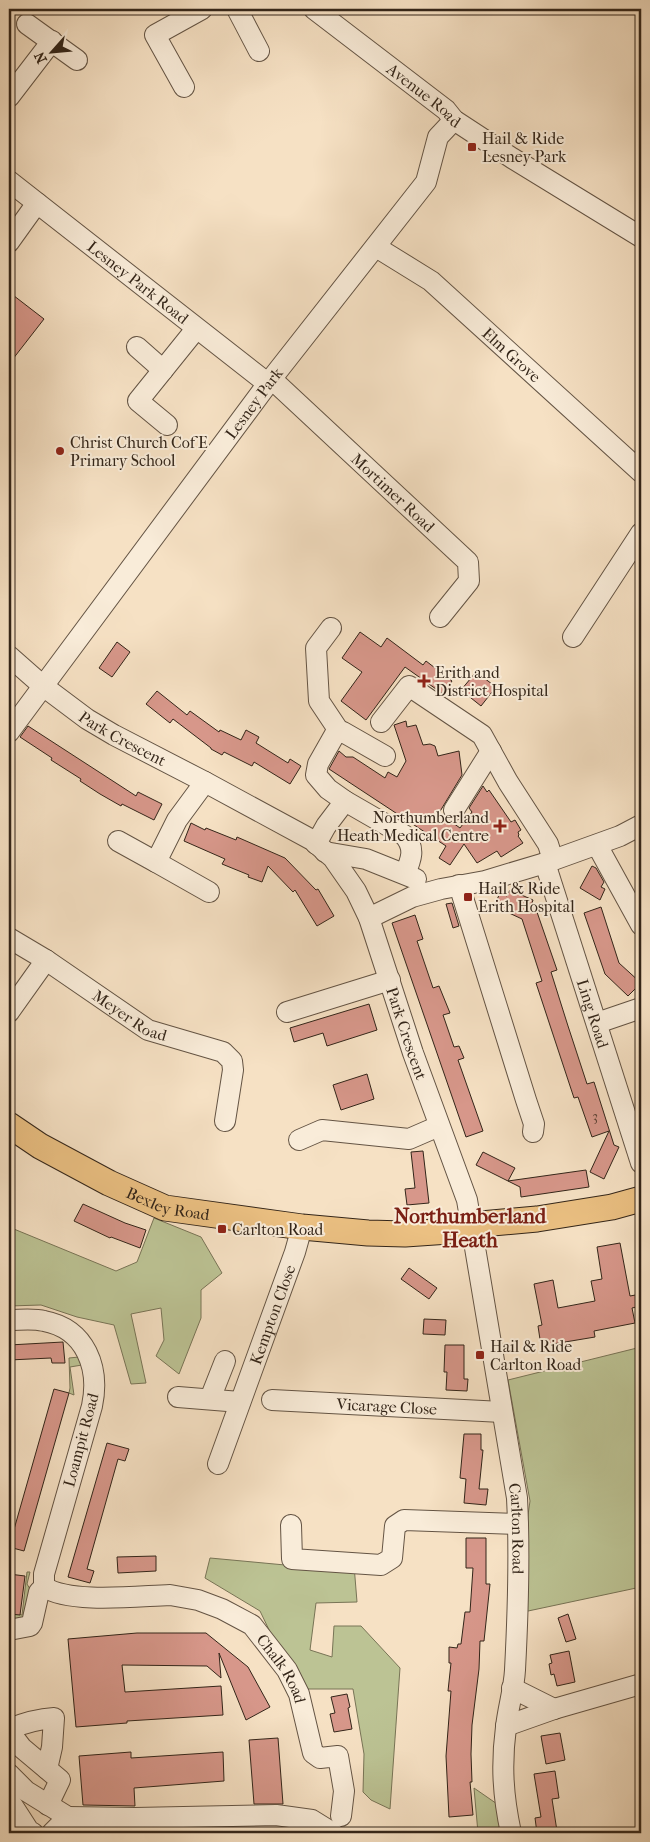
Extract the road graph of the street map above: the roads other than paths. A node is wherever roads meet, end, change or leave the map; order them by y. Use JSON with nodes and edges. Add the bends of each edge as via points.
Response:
{"nodes":[{"id":1,"x":202,"y":9,"type":"edge"},
{"id":2,"x":237,"y":9,"type":"edge"},
{"id":3,"x":314,"y":9,"type":"edge"},
{"id":4,"x":27,"y":24,"type":"dead end"},
{"id":5,"x":52,"y":41,"type":"junction"},
{"id":6,"x":259,"y":51,"type":"dead end"},
{"id":7,"x":77,"y":60,"type":"dead end"},
{"id":8,"x":184,"y":87,"type":"dead end"},
{"id":9,"x":9,"y":97,"type":"edge"},
{"id":10,"x":454,"y":120,"type":"junction"},
{"id":11,"x":9,"y":181,"type":"edge"},
{"id":12,"x":37,"y":203,"type":"junction"},
{"id":13,"x":641,"y":237,"type":"edge"},
{"id":14,"x":9,"y":242,"type":"edge"},
{"id":15,"x":376,"y":247,"type":"junction"},
{"id":16,"x":196,"y":329,"type":"junction"},
{"id":17,"x":137,"y":347,"type":"dead end"},
{"id":18,"x":163,"y":370,"type":"junction"},
{"id":19,"x":269,"y":382,"type":"junction"},
{"id":20,"x":167,"y":425,"type":"dead end"},
{"id":21,"x":641,"y":472,"type":"edge"},
{"id":22,"x":641,"y":533,"type":"edge"},
{"id":23,"x":440,"y":618,"type":"dead end"},
{"id":24,"x":331,"y":628,"type":"dead end"},
{"id":25,"x":573,"y":637,"type":"dead end"},
{"id":26,"x":9,"y":656,"type":"edge"},
{"id":27,"x":43,"y":686,"type":"junction"},
{"id":28,"x":381,"y":722,"type":"dead end"},
{"id":29,"x":9,"y":732,"type":"edge"},
{"id":30,"x":339,"y":732,"type":"junction"},
{"id":31,"x":491,"y":751,"type":"junction"},
{"id":32,"x":385,"y":756,"type":"dead end"},
{"id":33,"x":205,"y":782,"type":"junction"},
{"id":34,"x":345,"y":801,"type":"junction"},
{"id":35,"x":454,"y":810,"type":"dead end"},
{"id":36,"x":641,"y":825,"type":"edge"},
{"id":37,"x":118,"y":841,"type":"dead end"},
{"id":38,"x":597,"y":846,"type":"junction"},
{"id":39,"x":321,"y":848,"type":"junction"},
{"id":40,"x":156,"y":862,"type":"junction"},
{"id":41,"x":549,"y":862,"type":"junction"},
{"id":42,"x":405,"y":874,"type":"junction"},
{"id":43,"x":450,"y":887,"type":"junction"},
{"id":44,"x":209,"y":892,"type":"dead end"},
{"id":45,"x":369,"y":918,"type":"junction"},
{"id":46,"x":641,"y":925,"type":"edge"},
{"id":47,"x":9,"y":938,"type":"edge"},
{"id":48,"x":46,"y":960,"type":"junction"},
{"id":49,"x":390,"y":980,"type":"junction"},
{"id":50,"x":641,"y":1008,"type":"edge"},
{"id":51,"x":9,"y":1012,"type":"edge"},
{"id":52,"x":286,"y":1012,"type":"dead end"},
{"id":53,"x":597,"y":1023,"type":"junction"},
{"id":54,"x":225,"y":1121,"type":"dead end"},
{"id":55,"x":9,"y":1125,"type":"edge"},
{"id":56,"x":439,"y":1126,"type":"junction"},
{"id":57,"x":533,"y":1132,"type":"dead end"},
{"id":58,"x":299,"y":1140,"type":"dead end"},
{"id":59,"x":641,"y":1163,"type":"edge"},
{"id":60,"x":641,"y":1199,"type":"edge"},
{"id":61,"x":470,"y":1225,"type":"junction"},
{"id":62,"x":302,"y":1227,"type":"junction"},
{"id":63,"x":9,"y":1320,"type":"edge"},
{"id":64,"x":225,"y":1361,"type":"dead end"},
{"id":65,"x":178,"y":1397,"type":"dead end"},
{"id":66,"x":210,"y":1400,"type":"junction"},
{"id":67,"x":272,"y":1400,"type":"dead end"},
{"id":68,"x":240,"y":1402,"type":"junction"},
{"id":69,"x":502,"y":1412,"type":"junction"},
{"id":70,"x":218,"y":1464,"type":"dead end"},
{"id":71,"x":518,"y":1524,"type":"junction"},
{"id":72,"x":291,"y":1525,"type":"dead end"},
{"id":73,"x":44,"y":1587,"type":"junction"},
{"id":74,"x":9,"y":1630,"type":"edge"},
{"id":75,"x":641,"y":1684,"type":"edge"},
{"id":76,"x":512,"y":1688,"type":"junction"},
{"id":77,"x":554,"y":1709,"type":"junction"},
{"id":78,"x":506,"y":1726,"type":"junction"},
{"id":79,"x":9,"y":1730,"type":"edge"},
{"id":80,"x":47,"y":1769,"type":"junction"},
{"id":81,"x":9,"y":1774,"type":"edge"},
{"id":82,"x":9,"y":1800,"type":"edge"},
{"id":83,"x":48,"y":1804,"type":"junction"},
{"id":84,"x":68,"y":1818,"type":"junction"},
{"id":85,"x":337,"y":1825,"type":"edge"},
{"id":86,"x":33,"y":1833,"type":"edge"},
{"id":87,"x":52,"y":1833,"type":"edge"},
{"id":88,"x":511,"y":1833,"type":"edge"}],
"edges":[{"from":1,"to":8,"type":"street","via":[[155,34]]},
{"from":2,"to":6,"type":"street"},
{"from":3,"to":10,"type":"street","name":"Avenue Road","via":[[446,110]]},
{"from":4,"to":5,"type":"street"},
{"from":5,"to":7,"type":"street"},
{"from":5,"to":9,"type":"street"},
{"from":10,"to":13,"type":"street","name":"Avenue Road"},
{"from":10,"to":15,"type":"street","name":"Lesney Park","via":[[438,137],[426,182]]},
{"from":11,"to":12,"type":"street","name":"Lesney Park Road"},
{"from":12,"to":14,"type":"street"},
{"from":12,"to":16,"type":"street","name":"Lesney Park Road"},
{"from":15,"to":19,"type":"street","name":"Lesney Park"},
{"from":15,"to":21,"type":"street","name":"Elm Grove","via":[[431,281]]},
{"from":16,"to":18,"type":"street"},
{"from":16,"to":19,"type":"street","name":"Lesney Park Road"},
{"from":17,"to":18,"type":"street"},
{"from":18,"to":20,"type":"street","via":[[138,401]]},
{"from":19,"to":23,"type":"street","name":"Mortimer Road","via":[[277,384],[468,562],[469,581]]},
{"from":19,"to":27,"type":"street","name":"Lesney Park"},
{"from":22,"to":25,"type":"street"},
{"from":24,"to":30,"type":"street","via":[[316,648],[319,701]]},
{"from":26,"to":27,"type":"street","name":"Park Crescent"},
{"from":27,"to":29,"type":"street","name":"Lesney Park"},
{"from":27,"to":33,"type":"street","name":"Park Crescent","via":[[87,719]]},
{"from":28,"to":31,"type":"street","name":"Ling Road","via":[[409,686],[482,735]]},
{"from":30,"to":32,"type":"street"},
{"from":30,"to":34,"type":"street","via":[[318,764],[316,775]]},
{"from":31,"to":35,"type":"street"},
{"from":31,"to":41,"type":"street","name":"Ling Road","via":[[548,844]]},
{"from":33,"to":39,"type":"street","name":"Park Crescent"},
{"from":33,"to":40,"type":"street","via":[[177,820]]},
{"from":34,"to":39,"type":"street","via":[[326,826]]},
{"from":34,"to":42,"type":"street","via":[[409,840],[412,851]]},
{"from":36,"to":38,"type":"street"},
{"from":37,"to":40,"type":"street"},
{"from":38,"to":41,"type":"street"},
{"from":38,"to":46,"type":"street"},
{"from":39,"to":42,"type":"street","name":"Park Crescent","via":[[366,859]]},
{"from":39,"to":45,"type":"street","name":"Park Crescent","via":[[343,871]]},
{"from":40,"to":44,"type":"street"},
{"from":41,"to":43,"type":"street","via":[[485,881]]},
{"from":41,"to":53,"type":"street","name":"Ling Road"},
{"from":42,"to":43,"type":"street","name":"Park Crescent"},
{"from":43,"to":45,"type":"street","via":[[412,897]]},
{"from":43,"to":57,"type":"street","via":[[529,1108]]},
{"from":45,"to":49,"type":"street","name":"Park Crescent"},
{"from":47,"to":48,"type":"street","name":"Meyer Road"},
{"from":48,"to":51,"type":"street"},
{"from":48,"to":54,"type":"street","name":"Meyer Road","via":[[148,1030],[223,1052],[232,1061],[233,1070]]},
{"from":49,"to":52,"type":"street"},
{"from":49,"to":56,"type":"street","name":"Park Crescent"},
{"from":50,"to":53,"type":"street"},
{"from":53,"to":59,"type":"street","name":"Ling Road"},
{"from":55,"to":62,"type":"main road","name":"Bexley Road","via":[[40,1146],[109,1183],[165,1208]]},
{"from":56,"to":58,"type":"street","via":[[409,1139],[322,1130]]},
{"from":56,"to":61,"type":"street","name":"Park Crescent","via":[[467,1200]]},
{"from":60,"to":61,"type":"main road","name":"Bexley Road","via":[[537,1219]]},
{"from":61,"to":62,"type":"main road","name":"Bexley Road","via":[[406,1234]]},
{"from":61,"to":69,"type":"street","name":"Carlton Road"},
{"from":62,"to":68,"type":"street","name":"Kempton Close"},
{"from":63,"to":73,"type":"street","name":"Loampit Road","via":[[44,1321],[67,1331],[83,1347],[94,1369],[92,1406],[44,1574]]},
{"from":64,"to":66,"type":"street","name":"Kempton Close"},
{"from":65,"to":66,"type":"street"},
{"from":66,"to":68,"type":"street"},
{"from":67,"to":69,"type":"street","name":"Vicarage Close"},
{"from":68,"to":70,"type":"street","name":"Kempton Close"},
{"from":69,"to":71,"type":"street","name":"Carlton Road"},
{"from":71,"to":72,"type":"street","via":[[404,1520],[395,1526],[392,1558],[381,1565],[292,1559]]},
{"from":71,"to":76,"type":"street","name":"Carlton Road","via":[[517,1621]]},
{"from":73,"to":74,"type":"street","name":"Loampit Road","via":[[39,1592],[30,1626]]},
{"from":73,"to":85,"type":"street","name":"Chalk Road","via":[[80,1597],[184,1597],[222,1609],[252,1625],[287,1670],[299,1694],[313,1752],[320,1758],[338,1756],[344,1791]]},
{"from":75,"to":77,"type":"street"},
{"from":76,"to":77,"type":"street"},
{"from":76,"to":78,"type":"street","name":"Carlton Road"},
{"from":77,"to":78,"type":"street"},
{"from":78,"to":88,"type":"street","name":"Carlton Road","via":[[502,1770]]},
{"from":79,"to":80,"type":"street","via":[[22,1748]]},
{"from":79,"to":80,"type":"street","via":[[32,1721],[54,1718]]},
{"from":80,"to":83,"type":"street","via":[[60,1780]]},
{"from":81,"to":83,"type":"street","via":[[26,1791]]},
{"from":82,"to":86,"type":"street"},
{"from":83,"to":84,"type":"street"},
{"from":84,"to":85,"type":"street","via":[[276,1815]]},
{"from":84,"to":87,"type":"street"}]}
